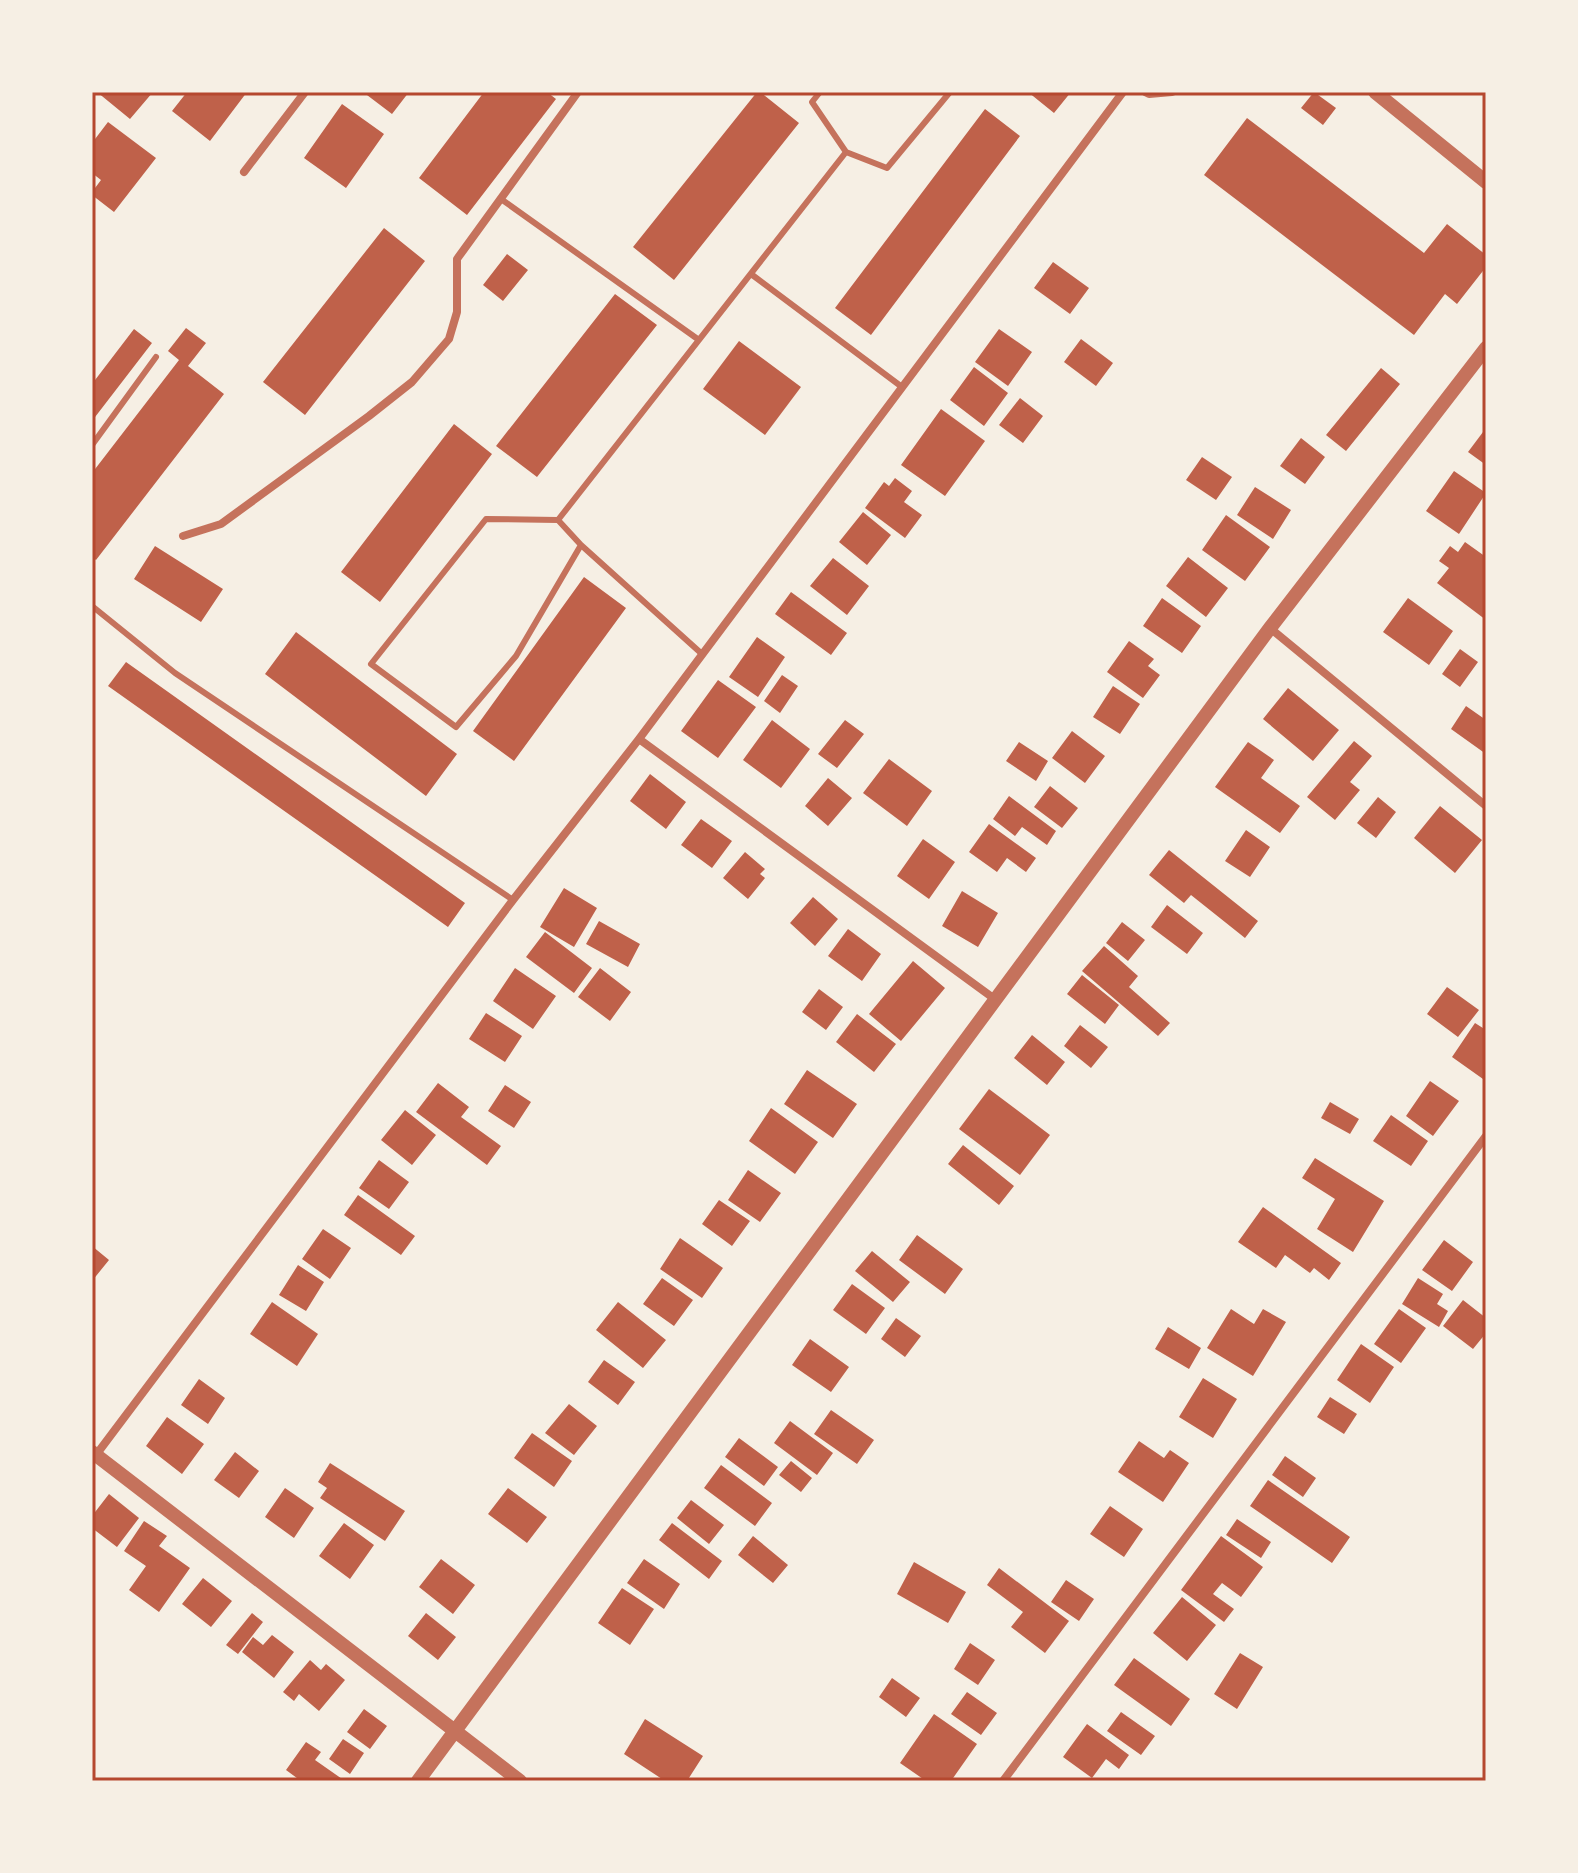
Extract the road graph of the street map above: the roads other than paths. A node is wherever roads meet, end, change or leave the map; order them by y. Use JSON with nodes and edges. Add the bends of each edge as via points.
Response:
{"nodes":[{"id":1,"x":305,"y":92,"type":"edge"},
{"id":2,"x":578,"y":92,"type":"edge"},
{"id":3,"x":820,"y":92,"type":"edge"},
{"id":4,"x":950,"y":92,"type":"edge"},
{"id":5,"x":1123,"y":92,"type":"edge"},
{"id":6,"x":1145,"y":92,"type":"edge"},
{"id":7,"x":1172,"y":92,"type":"edge"},
{"id":8,"x":1375,"y":92,"type":"edge"},
{"id":9,"x":846,"y":152,"type":"junction"},
{"id":10,"x":244,"y":172,"type":"dead end"},
{"id":11,"x":1486,"y":182,"type":"edge"},
{"id":12,"x":501,"y":199,"type":"junction"},
{"id":13,"x":751,"y":274,"type":"junction"},
{"id":14,"x":699,"y":340,"type":"junction"},
{"id":15,"x":1486,"y":348,"type":"edge"},
{"id":16,"x":156,"y":357,"type":"dead end"},
{"id":17,"x":902,"y":387,"type":"junction"},
{"id":18,"x":92,"y":445,"type":"edge"},
{"id":19,"x":558,"y":520,"type":"junction"},
{"id":20,"x":183,"y":536,"type":"dead end"},
{"id":21,"x":581,"y":545,"type":"junction"},
{"id":22,"x":92,"y":606,"type":"edge"},
{"id":23,"x":1270,"y":628,"type":"junction"},
{"id":24,"x":702,"y":654,"type":"junction"},
{"id":25,"x":639,"y":739,"type":"junction"},
{"id":26,"x":1486,"y":806,"type":"edge"},
{"id":27,"x":513,"y":900,"type":"junction"},
{"id":28,"x":996,"y":1000,"type":"junction"},
{"id":29,"x":1486,"y":1136,"type":"edge"},
{"id":30,"x":93,"y":1456,"type":"edge"},
{"id":31,"x":455,"y":1732,"type":"junction"},
{"id":32,"x":418,"y":1781,"type":"edge"},
{"id":33,"x":520,"y":1781,"type":"edge"},
{"id":34,"x":1003,"y":1781,"type":"edge"}],
"edges":[{"from":1,"to":10,"type":"street"},
{"from":2,"to":12,"type":"street"},
{"from":3,"to":9,"type":"lane","via":[[812,102]]},
{"from":4,"to":9,"type":"lane","via":[[887,168]]},
{"from":5,"to":17,"type":"street"},
{"from":6,"to":7,"type":"street"},
{"from":8,"to":11,"type":"street"},
{"from":9,"to":13,"type":"lane"},
{"from":12,"to":14,"type":"lane"},
{"from":12,"to":20,"type":"street","via":[[457,259],[457,312],[449,339],[412,382],[221,524]]},
{"from":13,"to":14,"type":"lane"},
{"from":13,"to":17,"type":"lane"},
{"from":14,"to":19,"type":"lane"},
{"from":15,"to":23,"type":"street"},
{"from":16,"to":18,"type":"lane"},
{"from":17,"to":24,"type":"street"},
{"from":19,"to":21,"type":"lane"},
{"from":19,"to":21,"type":"lane","via":[[486,519],[371,664],[456,727],[516,656]]},
{"from":21,"to":24,"type":"lane"},
{"from":22,"to":27,"type":"lane","via":[[175,673]]},
{"from":23,"to":26,"type":"street"},
{"from":23,"to":28,"type":"street"},
{"from":24,"to":25,"type":"street"},
{"from":25,"to":27,"type":"street"},
{"from":25,"to":28,"type":"street"},
{"from":27,"to":30,"type":"street"},
{"from":28,"to":31,"type":"street"},
{"from":29,"to":34,"type":"street"},
{"from":30,"to":31,"type":"street"},
{"from":31,"to":32,"type":"street"},
{"from":31,"to":33,"type":"street"}]}
